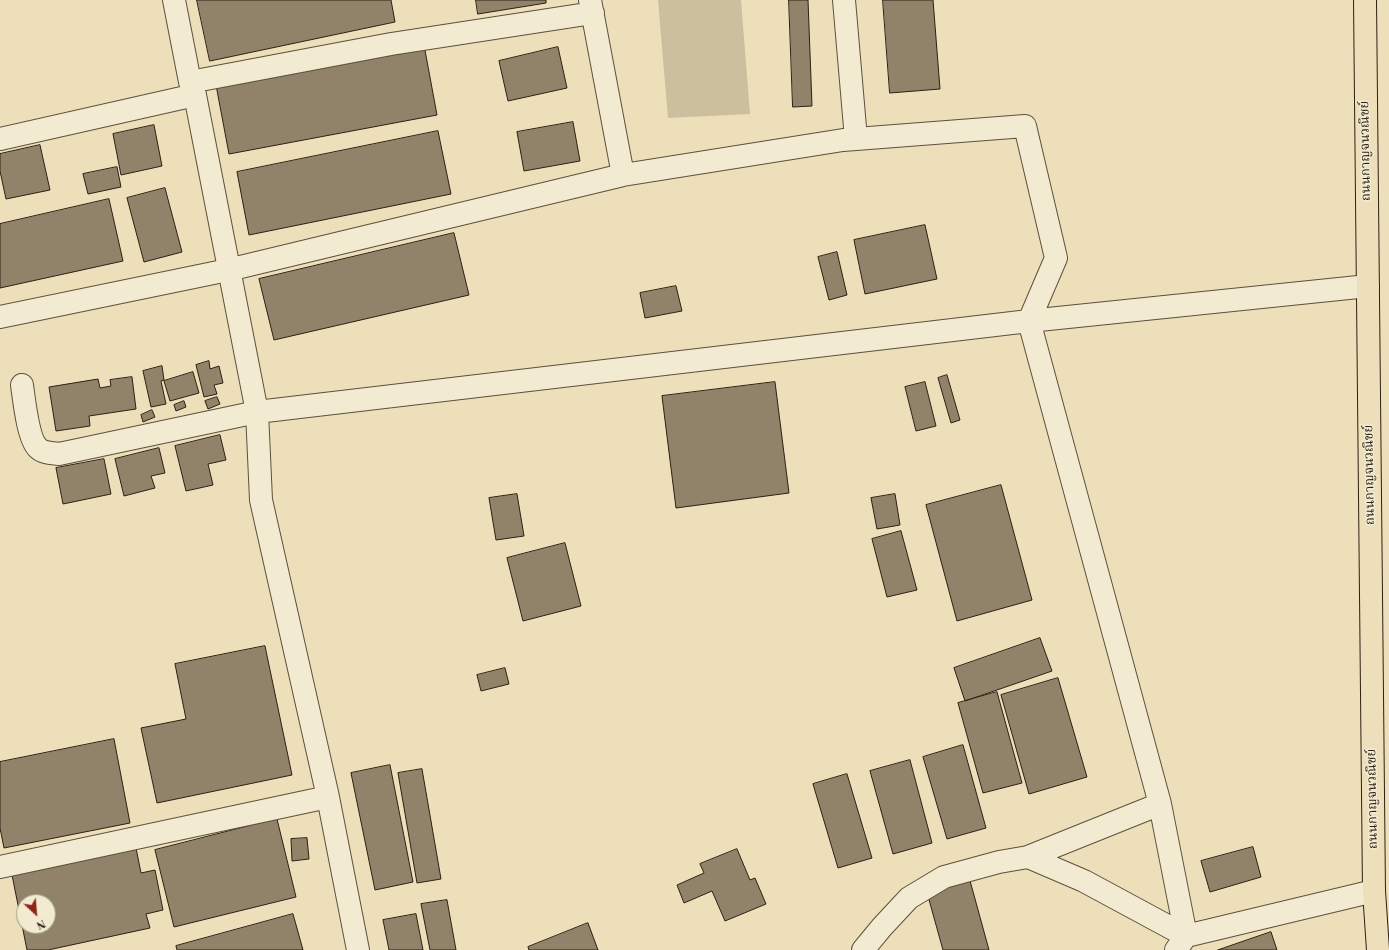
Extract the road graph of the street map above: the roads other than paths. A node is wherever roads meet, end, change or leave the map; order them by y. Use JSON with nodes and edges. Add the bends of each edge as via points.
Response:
{"nodes":[{"id":1,"x":174,"y":0,"type":"edge"},
{"id":2,"x":844,"y":0,"type":"edge"},
{"id":3,"x":1365,"y":0,"type":"edge"},
{"id":4,"x":591,"y":7,"type":"edge"},
{"id":5,"x":193,"y":89,"type":"junction"},
{"id":6,"x":0,"y":139,"type":"edge"},
{"id":7,"x":856,"y":139,"type":"junction"},
{"id":8,"x":623,"y":176,"type":"junction"},
{"id":9,"x":228,"y":270,"type":"junction"},
{"id":10,"x":1368,"y":286,"type":"junction"},
{"id":11,"x":0,"y":317,"type":"edge"},
{"id":12,"x":1029,"y":321,"type":"junction"},
{"id":13,"x":22,"y":385,"type":"dead end"},
{"id":14,"x":257,"y":412,"type":"junction"},
{"id":15,"x":328,"y":797,"type":"junction"},
{"id":16,"x":1160,"y":804,"type":"junction"},
{"id":17,"x":1028,"y":856,"type":"junction"},
{"id":18,"x":0,"y":867,"type":"edge"},
{"id":19,"x":1381,"y":888,"type":"edge"},
{"id":20,"x":1181,"y":943,"type":"edge"},
{"id":21,"x":358,"y":950,"type":"edge"},
{"id":22,"x":863,"y":950,"type":"edge"},
{"id":23,"x":1378,"y":950,"type":"edge"}],
"edges":[{"from":1,"to":5,"type":"lane"},
{"from":2,"to":7,"type":"lane"},
{"from":3,"to":10,"type":"main road","name":"ถนนกาญจนวณิชย์"},
{"from":4,"to":5,"type":"lane","via":[[391,44]]},
{"from":4,"to":8,"type":"lane"},
{"from":5,"to":6,"type":"lane"},
{"from":5,"to":9,"type":"lane"},
{"from":7,"to":8,"type":"lane"},
{"from":7,"to":12,"type":"lane","via":[[1025,126],[1056,258]]},
{"from":8,"to":9,"type":"lane"},
{"from":9,"to":11,"type":"lane"},
{"from":9,"to":14,"type":"lane"},
{"from":10,"to":12,"type":"lane"},
{"from":10,"to":19,"type":"main road","name":"ถนนกาญจนวณิชย์"},
{"from":12,"to":14,"type":"lane"},
{"from":12,"to":16,"type":"lane"},
{"from":13,"to":14,"type":"lane","via":[[33,442],[38,449],[47,453],[58,454]]},
{"from":14,"to":15,"type":"lane","via":[[261,500]]},
{"from":15,"to":18,"type":"lane"},
{"from":15,"to":21,"type":"lane"},
{"from":16,"to":17,"type":"lane"},
{"from":16,"to":20,"type":"lane"},
{"from":17,"to":20,"type":"lane","via":[[1084,881]]},
{"from":17,"to":22,"type":"lane","via":[[944,877],[909,898]]},
{"from":19,"to":20,"type":"lane"},
{"from":19,"to":23,"type":"main road","name":"ถนนกาญจนวณิชย์"}]}
